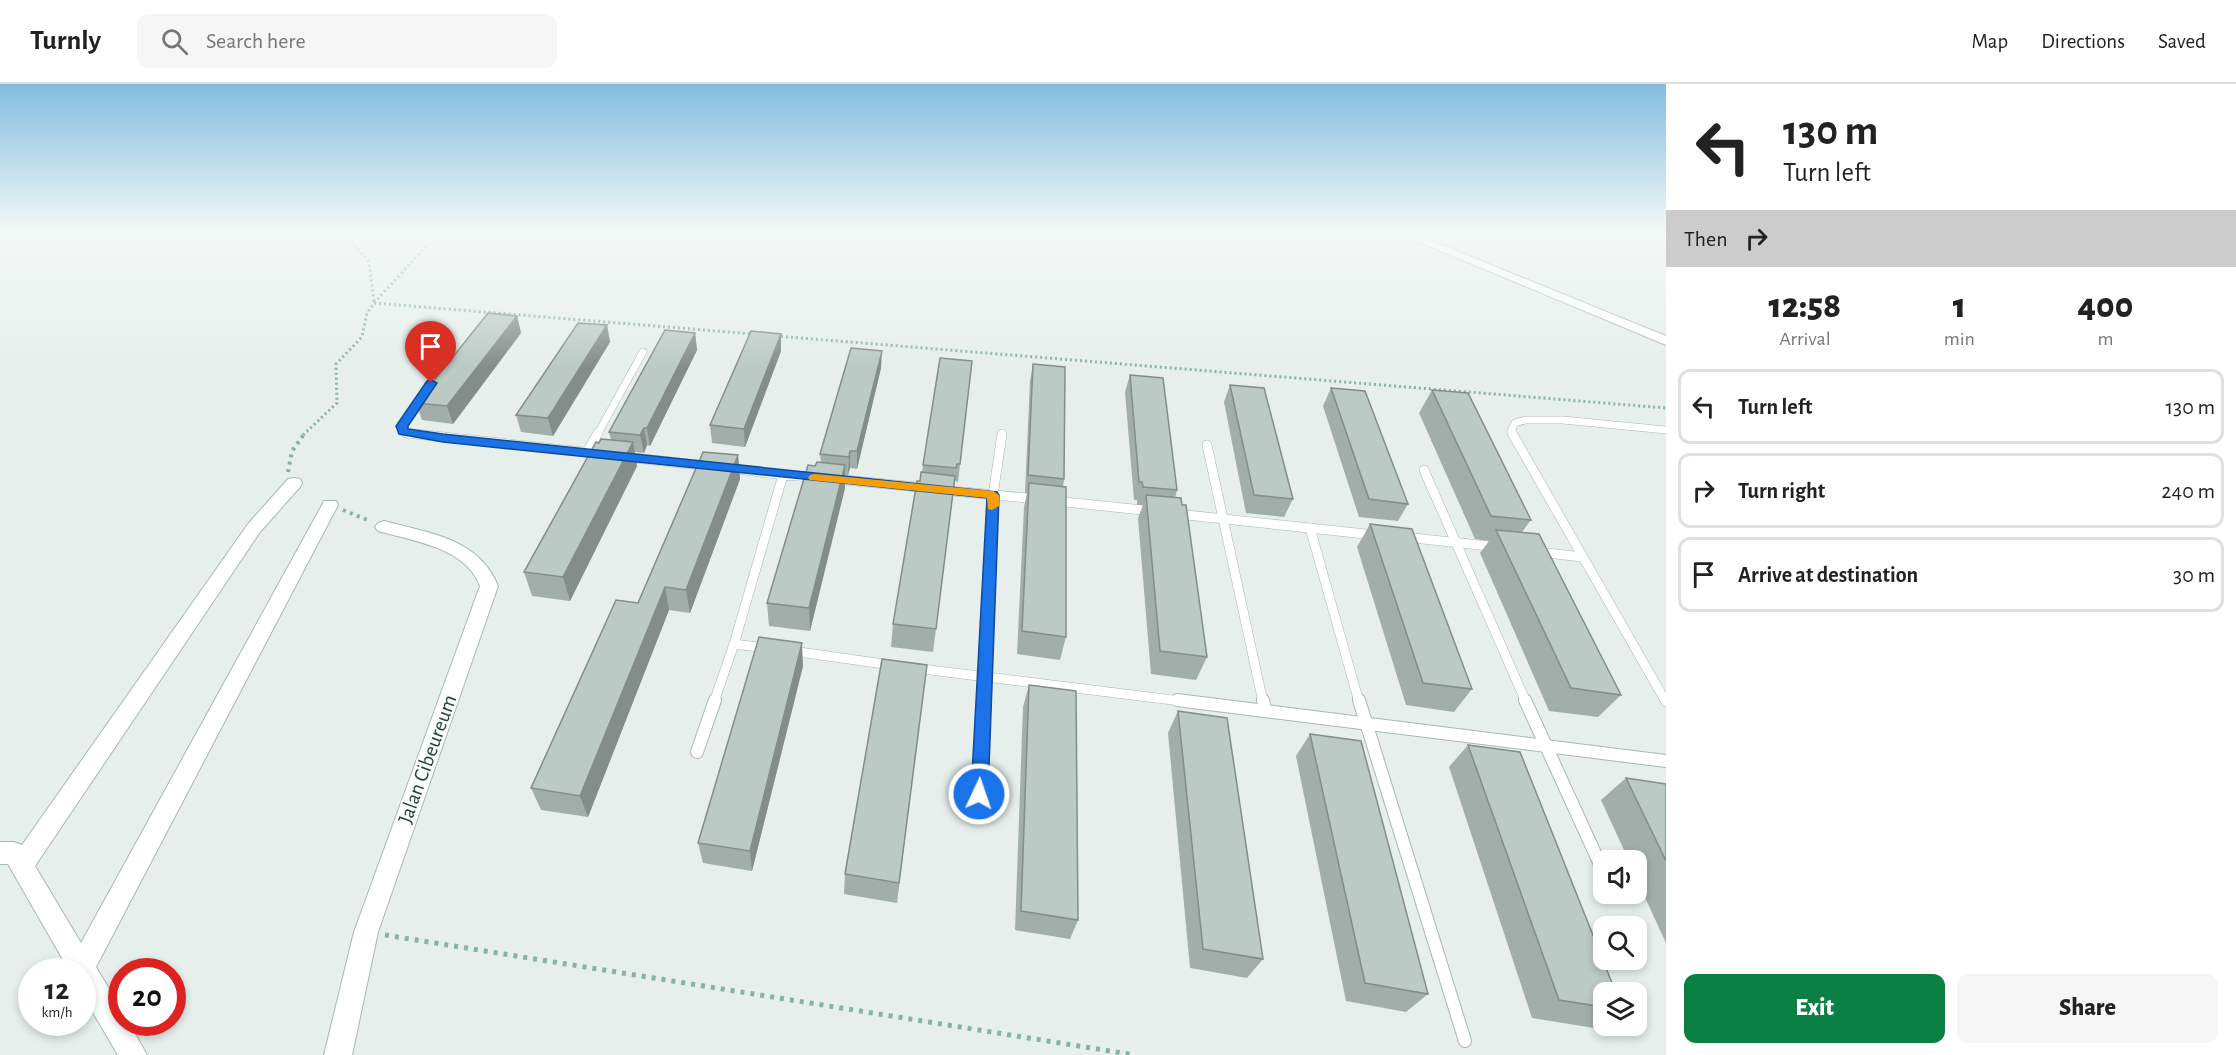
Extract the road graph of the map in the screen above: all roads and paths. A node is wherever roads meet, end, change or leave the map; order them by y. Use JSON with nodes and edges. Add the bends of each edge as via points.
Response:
{"nodes":[{"id":1,"x":371,"y":277,"type":"edge"},
{"id":2,"x":398,"y":277,"type":"edge"},
{"id":3,"x":1511,"y":277,"type":"edge"},
{"id":4,"x":374,"y":303,"type":"junction"},
{"id":5,"x":754,"y":334,"type":"edge"},
{"id":6,"x":766,"y":335,"type":"edge"},
{"id":7,"x":1666,"y":341,"type":"edge"},
{"id":8,"x":643,"y":352,"type":"dead end"},
{"id":9,"x":444,"y":364,"type":"edge"},
{"id":10,"x":1666,"y":408,"type":"edge"},
{"id":11,"x":1666,"y":430,"type":"edge"},
{"id":12,"x":1002,"y":434,"type":"dead end"},
{"id":13,"x":1207,"y":444,"type":"dead end"},
{"id":14,"x":587,"y":452,"type":"junction"},
{"id":15,"x":1424,"y":470,"type":"dead end"},
{"id":16,"x":783,"y":474,"type":"junction"},
{"id":17,"x":294,"y":483,"type":"joint"},
{"id":18,"x":993,"y":495,"type":"junction"},
{"id":19,"x":330,"y":505,"type":"joint"},
{"id":20,"x":1224,"y":519,"type":"junction"},
{"id":21,"x":384,"y":527,"type":"joint"},
{"id":22,"x":1310,"y":528,"type":"junction"},
{"id":23,"x":1456,"y":542,"type":"junction"},
{"id":24,"x":1513,"y":549,"type":"edge"},
{"id":25,"x":1525,"y":550,"type":"edge"},
{"id":26,"x":1582,"y":557,"type":"junction"},
{"id":27,"x":734,"y":644,"type":"junction"},
{"id":28,"x":984,"y":676,"type":"junction"},
{"id":29,"x":1666,"y":702,"type":"edge"},
{"id":30,"x":1265,"y":710,"type":"junction"},
{"id":31,"x":1365,"y":723,"type":"junction"},
{"id":32,"x":1545,"y":746,"type":"junction"},
{"id":33,"x":697,"y":752,"type":"dead end"},
{"id":34,"x":1666,"y":761,"type":"edge"},
{"id":35,"x":979,"y":794,"type":"dead end"},
{"id":36,"x":1593,"y":850,"type":"edge"},
{"id":37,"x":11,"y":859,"type":"edge"},
{"id":38,"x":366,"y":932,"type":"junction"},
{"id":39,"x":76,"y":958,"type":"edge"},
{"id":40,"x":87,"y":958,"type":"edge"},
{"id":41,"x":96,"y":991,"type":"edge"},
{"id":42,"x":1465,"y":1041,"type":"dead end"},
{"id":43,"x":133,"y":1055,"type":"edge"},
{"id":44,"x":338,"y":1055,"type":"edge"},
{"id":45,"x":1135,"y":1055,"type":"edge"}],
"edges":[{"from":1,"to":4,"type":"path"},
{"from":2,"to":4,"type":"path"},
{"from":3,"to":7,"type":"street"},
{"from":4,"to":5,"type":"path"},
{"from":4,"to":17,"type":"path","via":[[362,337],[336,364],[337,403],[293,444],[287,464]]},
{"from":6,"to":10,"type":"path"},
{"from":8,"to":14,"type":"lane"},
{"from":9,"to":14,"type":"lane","via":[[405,421],[403,432]]},
{"from":11,"to":26,"type":"lane","via":[[1541,419],[1512,426],[1527,464]]},
{"from":12,"to":18,"type":"lane"},
{"from":13,"to":20,"type":"lane"},
{"from":14,"to":16,"type":"lane"},
{"from":15,"to":23,"type":"lane"},
{"from":16,"to":18,"type":"lane"},
{"from":16,"to":27,"type":"lane"},
{"from":17,"to":37,"type":"street","via":[[254,528]]},
{"from":18,"to":20,"type":"lane"},
{"from":18,"to":28,"type":"lane"},
{"from":19,"to":21,"type":"path"},
{"from":19,"to":40,"type":"street"},
{"from":20,"to":22,"type":"lane"},
{"from":20,"to":30,"type":"lane"},
{"from":21,"to":38,"type":"street","name":"Jalan Cibeureum","via":[[455,548],[483,568],[489,586]]},
{"from":22,"to":23,"type":"lane"},
{"from":22,"to":31,"type":"lane"},
{"from":23,"to":24,"type":"lane"},
{"from":23,"to":32,"type":"lane"},
{"from":25,"to":26,"type":"lane"},
{"from":26,"to":29,"type":"lane"},
{"from":27,"to":28,"type":"lane"},
{"from":27,"to":33,"type":"lane"},
{"from":28,"to":30,"type":"lane"},
{"from":28,"to":35,"type":"lane"},
{"from":30,"to":31,"type":"lane"},
{"from":31,"to":32,"type":"lane"},
{"from":31,"to":42,"type":"lane"},
{"from":32,"to":34,"type":"lane"},
{"from":32,"to":36,"type":"lane"},
{"from":37,"to":39,"type":"street"},
{"from":38,"to":44,"type":"street","name":"Jalan Cibeureum"},
{"from":38,"to":45,"type":"path"},
{"from":41,"to":43,"type":"street"}]}
